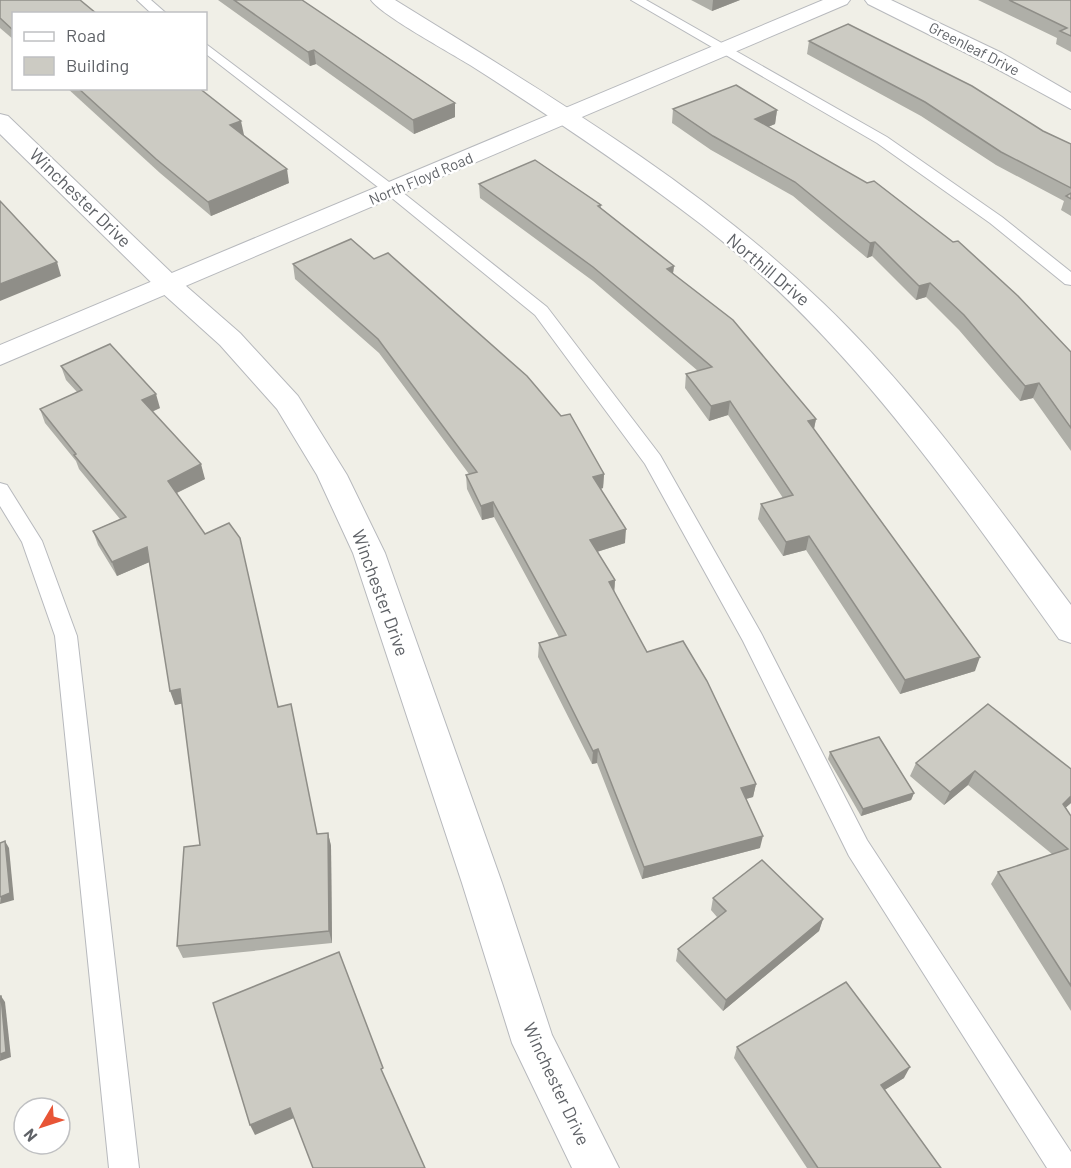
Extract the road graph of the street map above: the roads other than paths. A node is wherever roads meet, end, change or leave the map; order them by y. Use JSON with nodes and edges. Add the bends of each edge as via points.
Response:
{"nodes":[{"id":1,"x":143,"y":0,"type":"edge"},
{"id":2,"x":381,"y":0,"type":"edge"},
{"id":3,"x":636,"y":0,"type":"edge"},
{"id":4,"x":840,"y":0,"type":"edge"},
{"id":5,"x":875,"y":0,"type":"edge"},
{"id":6,"x":158,"y":12,"type":"edge"},
{"id":7,"x":207,"y":49,"type":"edge"},
{"id":8,"x":726,"y":49,"type":"junction"},
{"id":9,"x":1071,"y":102,"type":"edge"},
{"id":10,"x":565,"y":117,"type":"junction"},
{"id":11,"x":0,"y":120,"type":"edge"},
{"id":12,"x":392,"y":191,"type":"junction"},
{"id":13,"x":1071,"y":280,"type":"edge"},
{"id":14,"x":169,"y":285,"type":"junction"},
{"id":15,"x":0,"y":356,"type":"edge"},
{"id":16,"x":0,"y":490,"type":"edge"},
{"id":17,"x":1071,"y":630,"type":"edge"},
{"id":18,"x":124,"y":1168,"type":"edge"},
{"id":19,"x":596,"y":1168,"type":"edge"},
{"id":20,"x":1068,"y":1168,"type":"edge"}],
"edges":[{"from":1,"to":6,"type":"lane"},
{"from":2,"to":10,"type":"street","name":"Northill Drive"},
{"from":3,"to":8,"type":"lane"},
{"from":4,"to":8,"type":"street","name":"North Floyd Road"},
{"from":5,"to":9,"type":"street","name":"Greenleaf Drive","via":[[994,58]]},
{"from":7,"to":12,"type":"lane"},
{"from":8,"to":10,"type":"street","name":"North Floyd Road"},
{"from":8,"to":13,"type":"lane","via":[[882,140],[996,220]]},
{"from":10,"to":12,"type":"street","name":"North Floyd Road"},
{"from":10,"to":17,"type":"street","name":"Northill Drive","via":[[688,204],[813,308],[927,436]]},
{"from":11,"to":14,"type":"street","name":"Winchester Drive"},
{"from":12,"to":14,"type":"street","name":"North Floyd Road"},
{"from":12,"to":20,"type":"lane","via":[[541,312],[653,460],[753,639],[858,848],[1061,1163]]},
{"from":14,"to":15,"type":"street","name":"North Floyd Road"},
{"from":14,"to":19,"type":"street","name":"Winchester Drive","via":[[230,339],[288,403],[332,475],[369,553],[533,1043]]},
{"from":16,"to":18,"type":"lane","via":[[32,541],[66,636]]}]}
